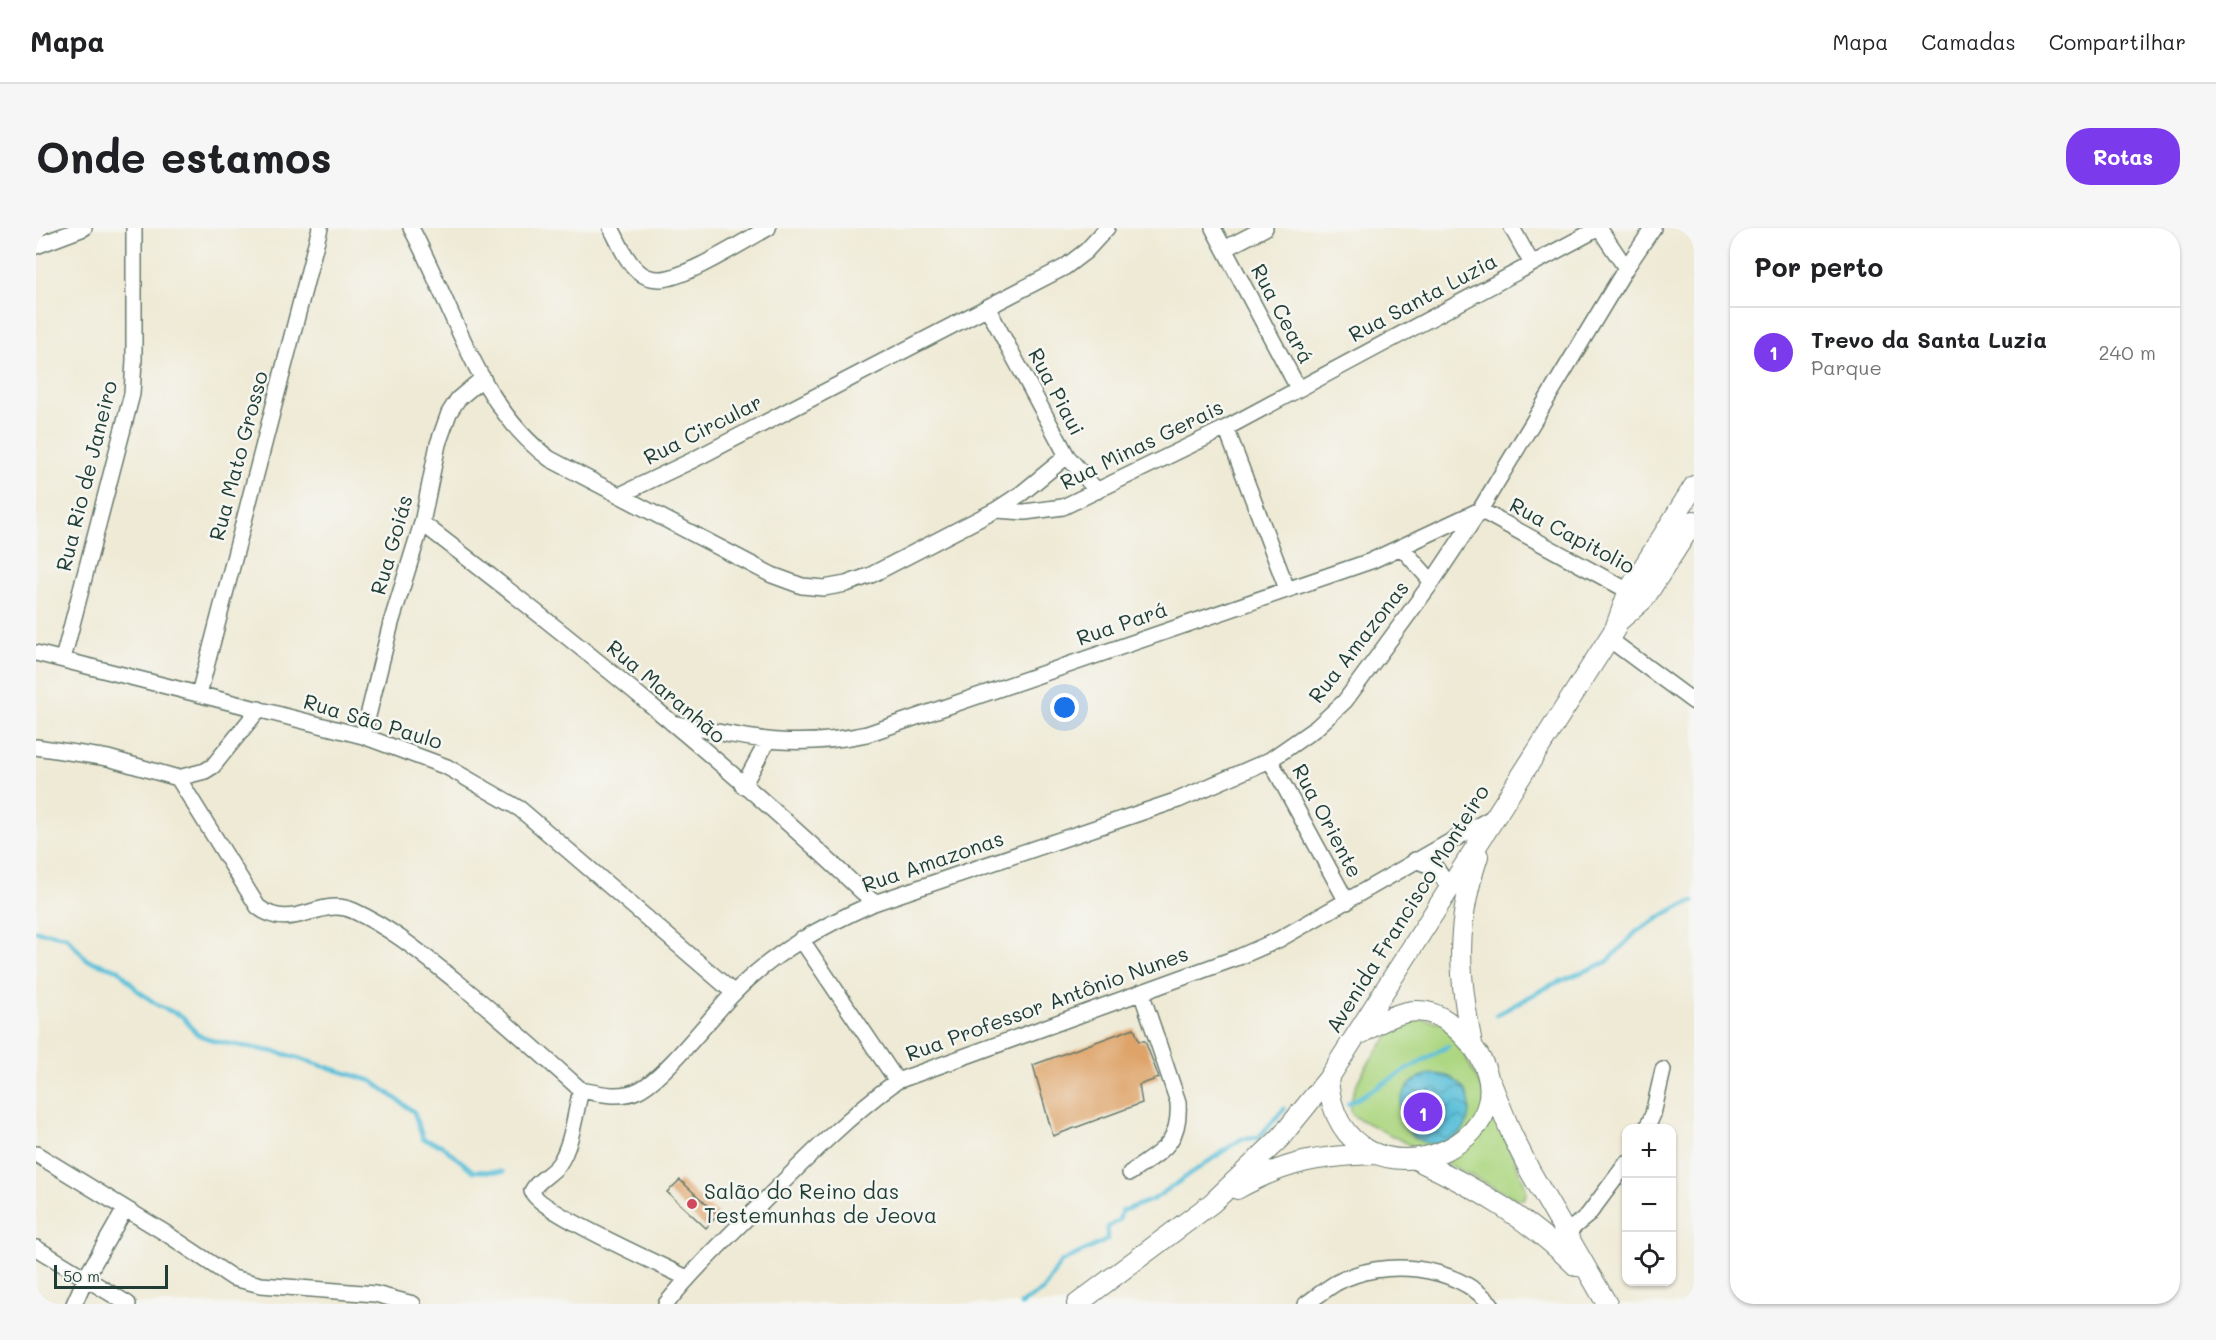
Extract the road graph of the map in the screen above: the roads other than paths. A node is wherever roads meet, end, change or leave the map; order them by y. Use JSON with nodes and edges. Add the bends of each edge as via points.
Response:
{"nodes":[{"id":1,"x":84,"y":228,"type":"edge"},
{"id":2,"x":134,"y":228,"type":"edge"},
{"id":3,"x":320,"y":228,"type":"edge"},
{"id":4,"x":411,"y":228,"type":"edge"},
{"id":5,"x":611,"y":228,"type":"edge"},
{"id":6,"x":768,"y":228,"type":"edge"},
{"id":7,"x":1107,"y":228,"type":"edge"},
{"id":8,"x":1213,"y":228,"type":"edge"},
{"id":9,"x":1265,"y":228,"type":"edge"},
{"id":10,"x":1512,"y":228,"type":"edge"},
{"id":11,"x":1599,"y":228,"type":"edge"},
{"id":12,"x":1653,"y":228,"type":"edge"},
{"id":13,"x":36,"y":246,"type":"edge"},
{"id":14,"x":1224,"y":249,"type":"junction"},
{"id":15,"x":1532,"y":264,"type":"junction"},
{"id":16,"x":1626,"y":267,"type":"junction"},
{"id":17,"x":987,"y":307,"type":"junction"},
{"id":18,"x":483,"y":378,"type":"junction"},
{"id":19,"x":1298,"y":388,"type":"junction"},
{"id":20,"x":1226,"y":428,"type":"junction"},
{"id":21,"x":1067,"y":456,"type":"junction"},
{"id":22,"x":1694,"y":486,"type":"edge"},
{"id":23,"x":1097,"y":490,"type":"junction"},
{"id":24,"x":621,"y":494,"type":"junction"},
{"id":25,"x":996,"y":510,"type":"junction"},
{"id":26,"x":1480,"y":510,"type":"junction"},
{"id":27,"x":1694,"y":521,"type":"edge"},
{"id":28,"x":422,"y":523,"type":"junction"},
{"id":29,"x":1402,"y":548,"type":"junction"},
{"id":30,"x":1432,"y":582,"type":"junction"},
{"id":31,"x":1287,"y":589,"type":"junction"},
{"id":32,"x":1636,"y":595,"type":"junction"},
{"id":33,"x":1609,"y":639,"type":"junction"},
{"id":34,"x":36,"y":653,"type":"edge"},
{"id":35,"x":63,"y":659,"type":"junction"},
{"id":36,"x":199,"y":694,"type":"junction"},
{"id":37,"x":1694,"y":702,"type":"edge"},
{"id":38,"x":259,"y":709,"type":"junction"},
{"id":39,"x":672,"y":723,"type":"junction"},
{"id":40,"x":363,"y":736,"type":"junction"},
{"id":41,"x":768,"y":742,"type":"junction"},
{"id":42,"x":36,"y":747,"type":"edge"},
{"id":43,"x":1270,"y":760,"type":"junction"},
{"id":44,"x":178,"y":778,"type":"junction"},
{"id":45,"x":743,"y":786,"type":"junction"},
{"id":46,"x":1492,"y":822,"type":"junction"},
{"id":47,"x":1415,"y":860,"type":"junction"},
{"id":48,"x":1449,"y":887,"type":"junction"},
{"id":49,"x":1347,"y":902,"type":"junction"},
{"id":50,"x":874,"y":903,"type":"junction"},
{"id":51,"x":801,"y":939,"type":"junction"},
{"id":52,"x":1141,"y":992,"type":"junction"},
{"id":53,"x":734,"y":993,"type":"junction"},
{"id":54,"x":1358,"y":1035,"type":"junction"},
{"id":55,"x":1472,"y":1044,"type":"junction"},
{"id":56,"x":1663,"y":1070,"type":"dead end"},
{"id":57,"x":1489,"y":1077,"type":"junction"},
{"id":58,"x":1328,"y":1079,"type":"junction"},
{"id":59,"x":897,"y":1081,"type":"junction"},
{"id":60,"x":581,"y":1090,"type":"junction"},
{"id":61,"x":1649,"y":1124,"type":"edge"},
{"id":62,"x":36,"y":1154,"type":"edge"},
{"id":63,"x":1376,"y":1154,"type":"junction"},
{"id":64,"x":1417,"y":1160,"type":"junction"},
{"id":65,"x":1622,"y":1169,"type":"edge"},
{"id":66,"x":1130,"y":1173,"type":"dead end"},
{"id":67,"x":1212,"y":1203,"type":"junction"},
{"id":68,"x":125,"y":1209,"type":"junction"},
{"id":69,"x":1565,"y":1234,"type":"junction"},
{"id":70,"x":36,"y":1248,"type":"edge"},
{"id":71,"x":86,"y":1276,"type":"junction"},
{"id":72,"x":687,"y":1278,"type":"junction"},
{"id":73,"x":1603,"y":1296,"type":"edge"},
{"id":74,"x":74,"y":1304,"type":"edge"},
{"id":75,"x":128,"y":1304,"type":"edge"},
{"id":76,"x":413,"y":1304,"type":"edge"},
{"id":77,"x":666,"y":1304,"type":"edge"},
{"id":78,"x":1077,"y":1304,"type":"edge"},
{"id":79,"x":1306,"y":1304,"type":"edge"},
{"id":80,"x":1491,"y":1304,"type":"edge"}],
"edges":[{"from":1,"to":13,"type":"street"},
{"from":2,"to":35,"type":"street","name":"Rua Rio de Janeiro","via":[[132,394]]},
{"from":3,"to":36,"type":"street","name":"Rua Mato Grosso"},
{"from":4,"to":18,"type":"street"},
{"from":5,"to":6,"type":"street","via":[[638,272],[660,280],[682,273]]},
{"from":7,"to":17,"type":"street","name":"Rua Circular","via":[[1065,267]]},
{"from":8,"to":14,"type":"street","name":"Rua Ceará"},
{"from":9,"to":14,"type":"street"},
{"from":10,"to":15,"type":"street"},
{"from":11,"to":15,"type":"street","name":"Rua Santa Luzia"},
{"from":11,"to":16,"type":"street","name":"Rua Santa Luzia"},
{"from":12,"to":16,"type":"street","name":"Rua Amazonas"},
{"from":14,"to":19,"type":"street","name":"Rua Ceará"},
{"from":15,"to":19,"type":"street","name":"Rua Santa Luzia"},
{"from":16,"to":26,"type":"street","name":"Rua Amazonas"},
{"from":17,"to":21,"type":"street","name":"Rua Piaui"},
{"from":17,"to":24,"type":"street","name":"Rua Circular","via":[[704,455]]},
{"from":18,"to":24,"type":"street","via":[[533,446],[550,459]]},
{"from":18,"to":28,"type":"street","name":"Rua Goiás","via":[[463,394],[449,413],[438,444]]},
{"from":19,"to":20,"type":"street","name":"Rua Minas Gerais"},
{"from":20,"to":23,"type":"street","name":"Rua Minas Gerais"},
{"from":20,"to":31,"type":"street"},
{"from":21,"to":23,"type":"street","name":"Rua Piaui"},
{"from":21,"to":25,"type":"street","name":"Rua Minas Gerais"},
{"from":22,"to":32,"type":"main road","name":"Avenida Francisco Monteiro"},
{"from":23,"to":25,"type":"street","name":"Rua Minas Gerais","via":[[1063,507],[1025,512]]},
{"from":24,"to":25,"type":"street","name":"Rua Minas Gerais","via":[[772,575],[802,586],[824,588],[871,575]]},
{"from":26,"to":29,"type":"street","name":"Rua Pará"},
{"from":26,"to":30,"type":"street","name":"Rua Amazonas"},
{"from":26,"to":32,"type":"street","name":"Rua Capitolio"},
{"from":27,"to":32,"type":"main road","name":"Avenida Francisco Monteiro"},
{"from":28,"to":39,"type":"street","name":"Rua Maranhão"},
{"from":28,"to":40,"type":"street","name":"Rua Goiás","via":[[391,622]]},
{"from":29,"to":30,"type":"street"},
{"from":29,"to":31,"type":"street","name":"Rua Pará"},
{"from":30,"to":43,"type":"street","name":"Rua Amazonas","via":[[1345,701],[1316,728]]},
{"from":31,"to":41,"type":"street","name":"Rua Pará","via":[[867,734],[814,742]]},
{"from":32,"to":33,"type":"main road","name":"Avenida Francisco Monteiro"},
{"from":33,"to":37,"type":"street"},
{"from":33,"to":46,"type":"main road","name":"Avenida Francisco Monteiro"},
{"from":34,"to":35,"type":"street","name":"Rua São Paulo"},
{"from":35,"to":36,"type":"street","name":"Rua São Paulo"},
{"from":36,"to":38,"type":"street","name":"Rua São Paulo"},
{"from":38,"to":40,"type":"street","name":"Rua São Paulo"},
{"from":38,"to":44,"type":"street","via":[[213,766]]},
{"from":39,"to":41,"type":"street","name":"Rua Pará"},
{"from":39,"to":45,"type":"street","name":"Rua Maranhão"},
{"from":40,"to":53,"type":"street","name":"Rua São Paulo","via":[[447,767],[520,809]]},
{"from":41,"to":45,"type":"street"},
{"from":42,"to":44,"type":"street","via":[[108,758]]},
{"from":43,"to":49,"type":"street","name":"Rua Oriente"},
{"from":43,"to":50,"type":"street","name":"Rua Amazonas","via":[[1178,800]]},
{"from":44,"to":60,"type":"street","via":[[266,914],[282,918],[342,907],[399,935],[510,1025]]},
{"from":45,"to":50,"type":"street","name":"Rua Maranhão"},
{"from":46,"to":47,"type":"street","name":"Rua Professor Antônio Nunes"},
{"from":46,"to":48,"type":"main road","name":"Avenida Francisco Monteiro"},
{"from":46,"to":55,"type":"main road","via":[[1466,891],[1459,950],[1461,988]]},
{"from":47,"to":48,"type":"street","via":[[1436,868]]},
{"from":47,"to":49,"type":"street","name":"Rua Professor Antônio Nunes"},
{"from":48,"to":54,"type":"main road","name":"Avenida Francisco Monteiro"},
{"from":49,"to":52,"type":"street","name":"Rua Professor Antônio Nunes","via":[[1278,940]]},
{"from":50,"to":51,"type":"street","name":"Rua Amazonas"},
{"from":51,"to":53,"type":"street","name":"Rua Amazonas"},
{"from":51,"to":59,"type":"street"},
{"from":52,"to":59,"type":"street","name":"Rua Professor Antônio Nunes"},
{"from":52,"to":66,"type":"street","via":[[1178,1102],[1179,1116],[1177,1132],[1166,1148]]},
{"from":53,"to":60,"type":"street","name":"Rua Amazonas","via":[[652,1082],[615,1096]]},
{"from":54,"to":55,"type":"main road","via":[[1390,1016],[1410,1010],[1426,1011],[1451,1025]]},
{"from":54,"to":58,"type":"main road","name":"Avenida Francisco Monteiro"},
{"from":55,"to":57,"type":"main road"},
{"from":56,"to":61,"type":"street"},
{"from":57,"to":64,"type":"main road","via":[[1490,1095],[1474,1131],[1442,1154]]},
{"from":57,"to":69,"type":"main road","via":[[1512,1135]]},
{"from":58,"to":63,"type":"main road","via":[[1329,1098],[1345,1130]]},
{"from":58,"to":67,"type":"main road","name":"Avenida Francisco Monteiro","via":[[1280,1138]]},
{"from":59,"to":72,"type":"street","name":"Rua Professor Antônio Nunes","via":[[857,1109]]},
{"from":60,"to":72,"type":"street","via":[[562,1159],[534,1186],[532,1195],[560,1216]]},
{"from":62,"to":68,"type":"street"},
{"from":63,"to":64,"type":"main road"},
{"from":63,"to":67,"type":"main road","via":[[1282,1166]]},
{"from":64,"to":73,"type":"main road","via":[[1473,1187],[1520,1217],[1556,1246]]},
{"from":65,"to":69,"type":"street","via":[[1588,1215]]},
{"from":67,"to":78,"type":"main road"},
{"from":68,"to":71,"type":"street"},
{"from":68,"to":76,"type":"street","via":[[246,1283],[375,1294]]},
{"from":69,"to":73,"type":"main road"},
{"from":70,"to":71,"type":"street"},
{"from":71,"to":74,"type":"street"},
{"from":71,"to":75,"type":"street"},
{"from":72,"to":77,"type":"street","name":"Rua Professor Antônio Nunes"},
{"from":79,"to":80,"type":"street","via":[[1337,1282],[1373,1270],[1405,1268],[1437,1272],[1480,1292]]}]}
